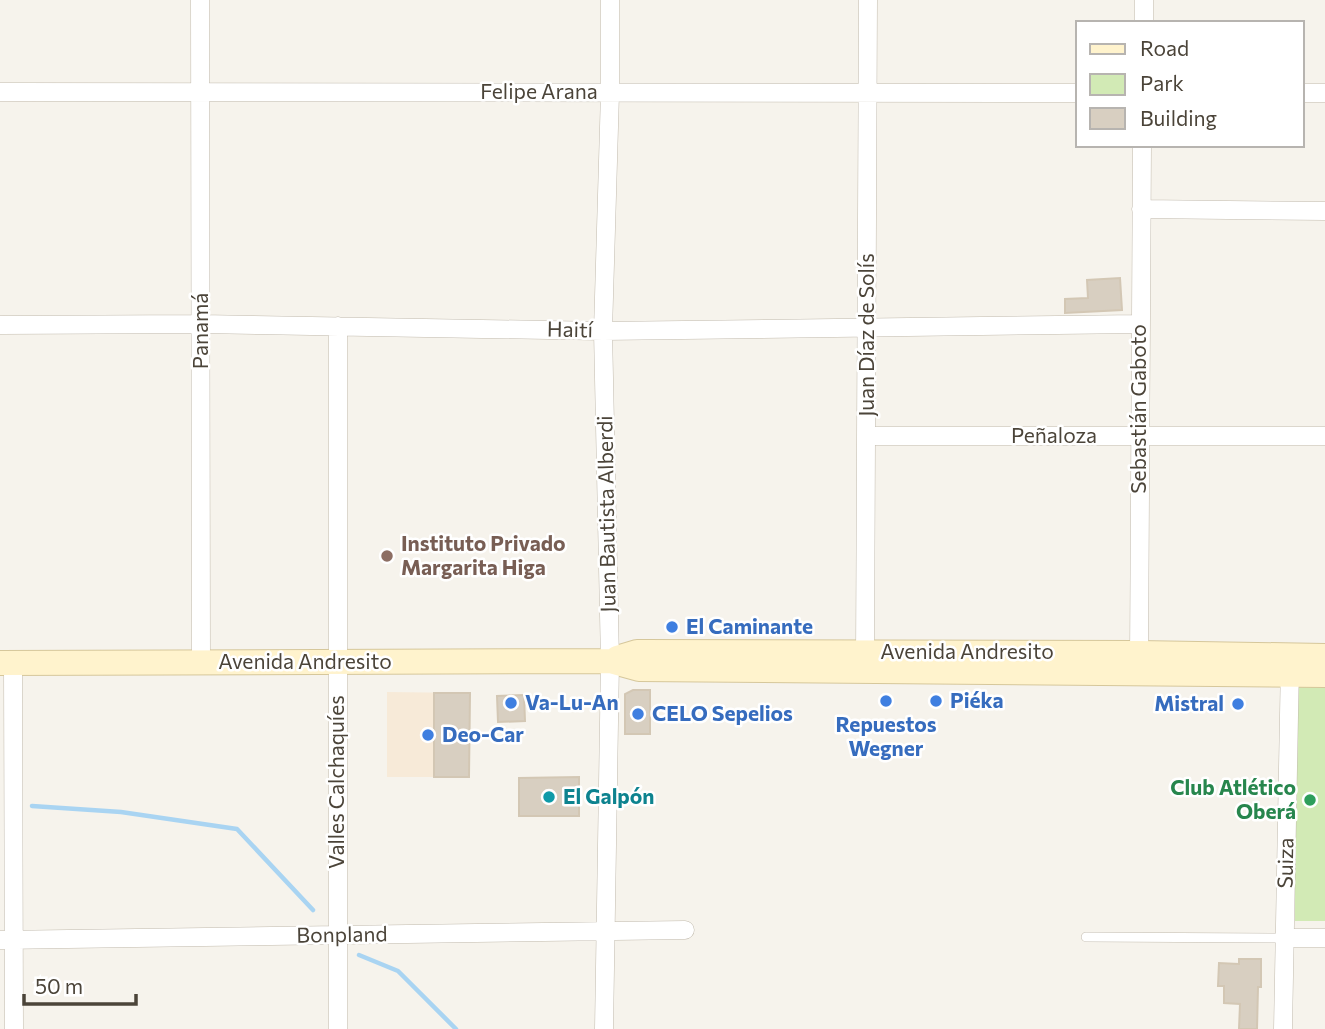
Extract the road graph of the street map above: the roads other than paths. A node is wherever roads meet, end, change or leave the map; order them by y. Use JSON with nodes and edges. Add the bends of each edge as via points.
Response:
{"nodes":[{"id":1,"x":200,"y":0,"type":"edge"},
{"id":2,"x":610,"y":0,"type":"edge"},
{"id":3,"x":868,"y":0,"type":"edge"},
{"id":4,"x":1144,"y":0,"type":"edge"},
{"id":5,"x":1144,"y":21,"type":"edge"},
{"id":6,"x":0,"y":92,"type":"edge"},
{"id":7,"x":200,"y":92,"type":"junction"},
{"id":8,"x":610,"y":93,"type":"junction"},
{"id":9,"x":867,"y":93,"type":"junction"},
{"id":10,"x":1076,"y":93,"type":"edge"},
{"id":11,"x":1304,"y":93,"type":"edge"},
{"id":12,"x":1325,"y":93,"type":"edge"},
{"id":13,"x":1142,"y":147,"type":"edge"},
{"id":14,"x":1141,"y":209,"type":"junction"},
{"id":15,"x":1325,"y":211,"type":"edge"},
{"id":16,"x":201,"y":324,"type":"junction"},
{"id":17,"x":1139,"y":324,"type":"junction"},
{"id":18,"x":0,"y":325,"type":"edge"},
{"id":19,"x":338,"y":326,"type":"junction"},
{"id":20,"x":866,"y":328,"type":"junction"},
{"id":21,"x":603,"y":331,"type":"junction"},
{"id":22,"x":867,"y":436,"type":"junction"},
{"id":23,"x":1139,"y":436,"type":"junction"},
{"id":24,"x":1325,"y":436,"type":"edge"},
{"id":25,"x":1325,"y":656,"type":"edge"},
{"id":26,"x":337,"y":661,"type":"junction"},
{"id":27,"x":610,"y":661,"type":"junction"},
{"id":28,"x":865,"y":661,"type":"junction"},
{"id":29,"x":6,"y":663,"type":"edge"},
{"id":30,"x":201,"y":663,"type":"junction"},
{"id":31,"x":1139,"y":663,"type":"junction"},
{"id":32,"x":1290,"y":666,"type":"junction"},
{"id":33,"x":1325,"y":675,"type":"edge"},
{"id":34,"x":685,"y":930,"type":"dead end"},
{"id":35,"x":606,"y":932,"type":"junction"},
{"id":36,"x":338,"y":935,"type":"junction"},
{"id":37,"x":1086,"y":937,"type":"dead end"},
{"id":38,"x":1284,"y":938,"type":"junction"},
{"id":39,"x":1325,"y":938,"type":"edge"},
{"id":40,"x":8,"y":940,"type":"edge"},
{"id":41,"x":14,"y":1029,"type":"edge"},
{"id":42,"x":338,"y":1029,"type":"edge"},
{"id":43,"x":604,"y":1029,"type":"edge"},
{"id":44,"x":1283,"y":1029,"type":"edge"}],
"edges":[{"from":1,"to":7,"type":"street","name":"Panamá"},
{"from":2,"to":8,"type":"street","name":"Juan Bautista Alberdi"},
{"from":3,"to":9,"type":"street","name":"Juan Díaz de Solís"},
{"from":4,"to":5,"type":"street"},
{"from":6,"to":7,"type":"street","name":"Felipe Arana"},
{"from":7,"to":8,"type":"street","name":"Felipe Arana"},
{"from":7,"to":16,"type":"street","name":"Panamá"},
{"from":8,"to":9,"type":"street","name":"Felipe Arana"},
{"from":8,"to":21,"type":"street","name":"Juan Bautista Alberdi"},
{"from":9,"to":10,"type":"street","name":"Felipe Arana"},
{"from":9,"to":20,"type":"street","name":"Juan Díaz de Solís"},
{"from":11,"to":12,"type":"street"},
{"from":13,"to":14,"type":"street","name":"Sebastián Gaboto"},
{"from":14,"to":15,"type":"street"},
{"from":14,"to":17,"type":"street","name":"Sebastián Gaboto"},
{"from":16,"to":18,"type":"street","name":"Haití"},
{"from":16,"to":19,"type":"street","name":"Haití"},
{"from":16,"to":30,"type":"street","name":"Panamá"},
{"from":17,"to":20,"type":"street","name":"Haití"},
{"from":17,"to":23,"type":"street","name":"Sebastián Gaboto"},
{"from":19,"to":21,"type":"street","name":"Haití"},
{"from":19,"to":26,"type":"street","name":"Valles Calchaquíes"},
{"from":20,"to":21,"type":"street","name":"Haití"},
{"from":20,"to":22,"type":"street","name":"Juan Díaz de Solís"},
{"from":21,"to":27,"type":"street","name":"Juan Bautista Alberdi"},
{"from":22,"to":23,"type":"street","name":"Peñaloza"},
{"from":22,"to":28,"type":"street","name":"Juan Díaz de Solís"},
{"from":23,"to":24,"type":"street","name":"Peñaloza"},
{"from":23,"to":31,"type":"street","name":"Sebastián Gaboto"},
{"from":25,"to":32,"type":"main road","name":"Avenida Andresito"},
{"from":26,"to":27,"type":"main road","name":"Avenida Andresito"},
{"from":26,"to":30,"type":"main road","name":"Avenida Andresito"},
{"from":26,"to":36,"type":"street","name":"Valles Calchaquíes"},
{"from":27,"to":28,"type":"main road","name":"Avenida Andresito","via":[[637,652]]},
{"from":27,"to":35,"type":"street","name":"Juan Bautista Alberdi"},
{"from":28,"to":31,"type":"main road","name":"Avenida Andresito"},
{"from":29,"to":30,"type":"main road","name":"Avenida Andresito"},
{"from":29,"to":40,"type":"street"},
{"from":31,"to":32,"type":"main road","name":"Avenida Andresito"},
{"from":32,"to":33,"type":"main road","name":"Avenida Andresito"},
{"from":32,"to":38,"type":"street","name":"Suiza"},
{"from":34,"to":35,"type":"street","name":"Bonpland"},
{"from":35,"to":36,"type":"street","name":"Bonpland"},
{"from":35,"to":43,"type":"street","name":"Juan Bautista Alberdi"},
{"from":36,"to":40,"type":"street","name":"Bonpland"},
{"from":36,"to":42,"type":"street","name":"Valles Calchaquíes"},
{"from":37,"to":38,"type":"lane"},
{"from":38,"to":39,"type":"street"},
{"from":38,"to":44,"type":"street","name":"Suiza"},
{"from":40,"to":41,"type":"street"}]}
